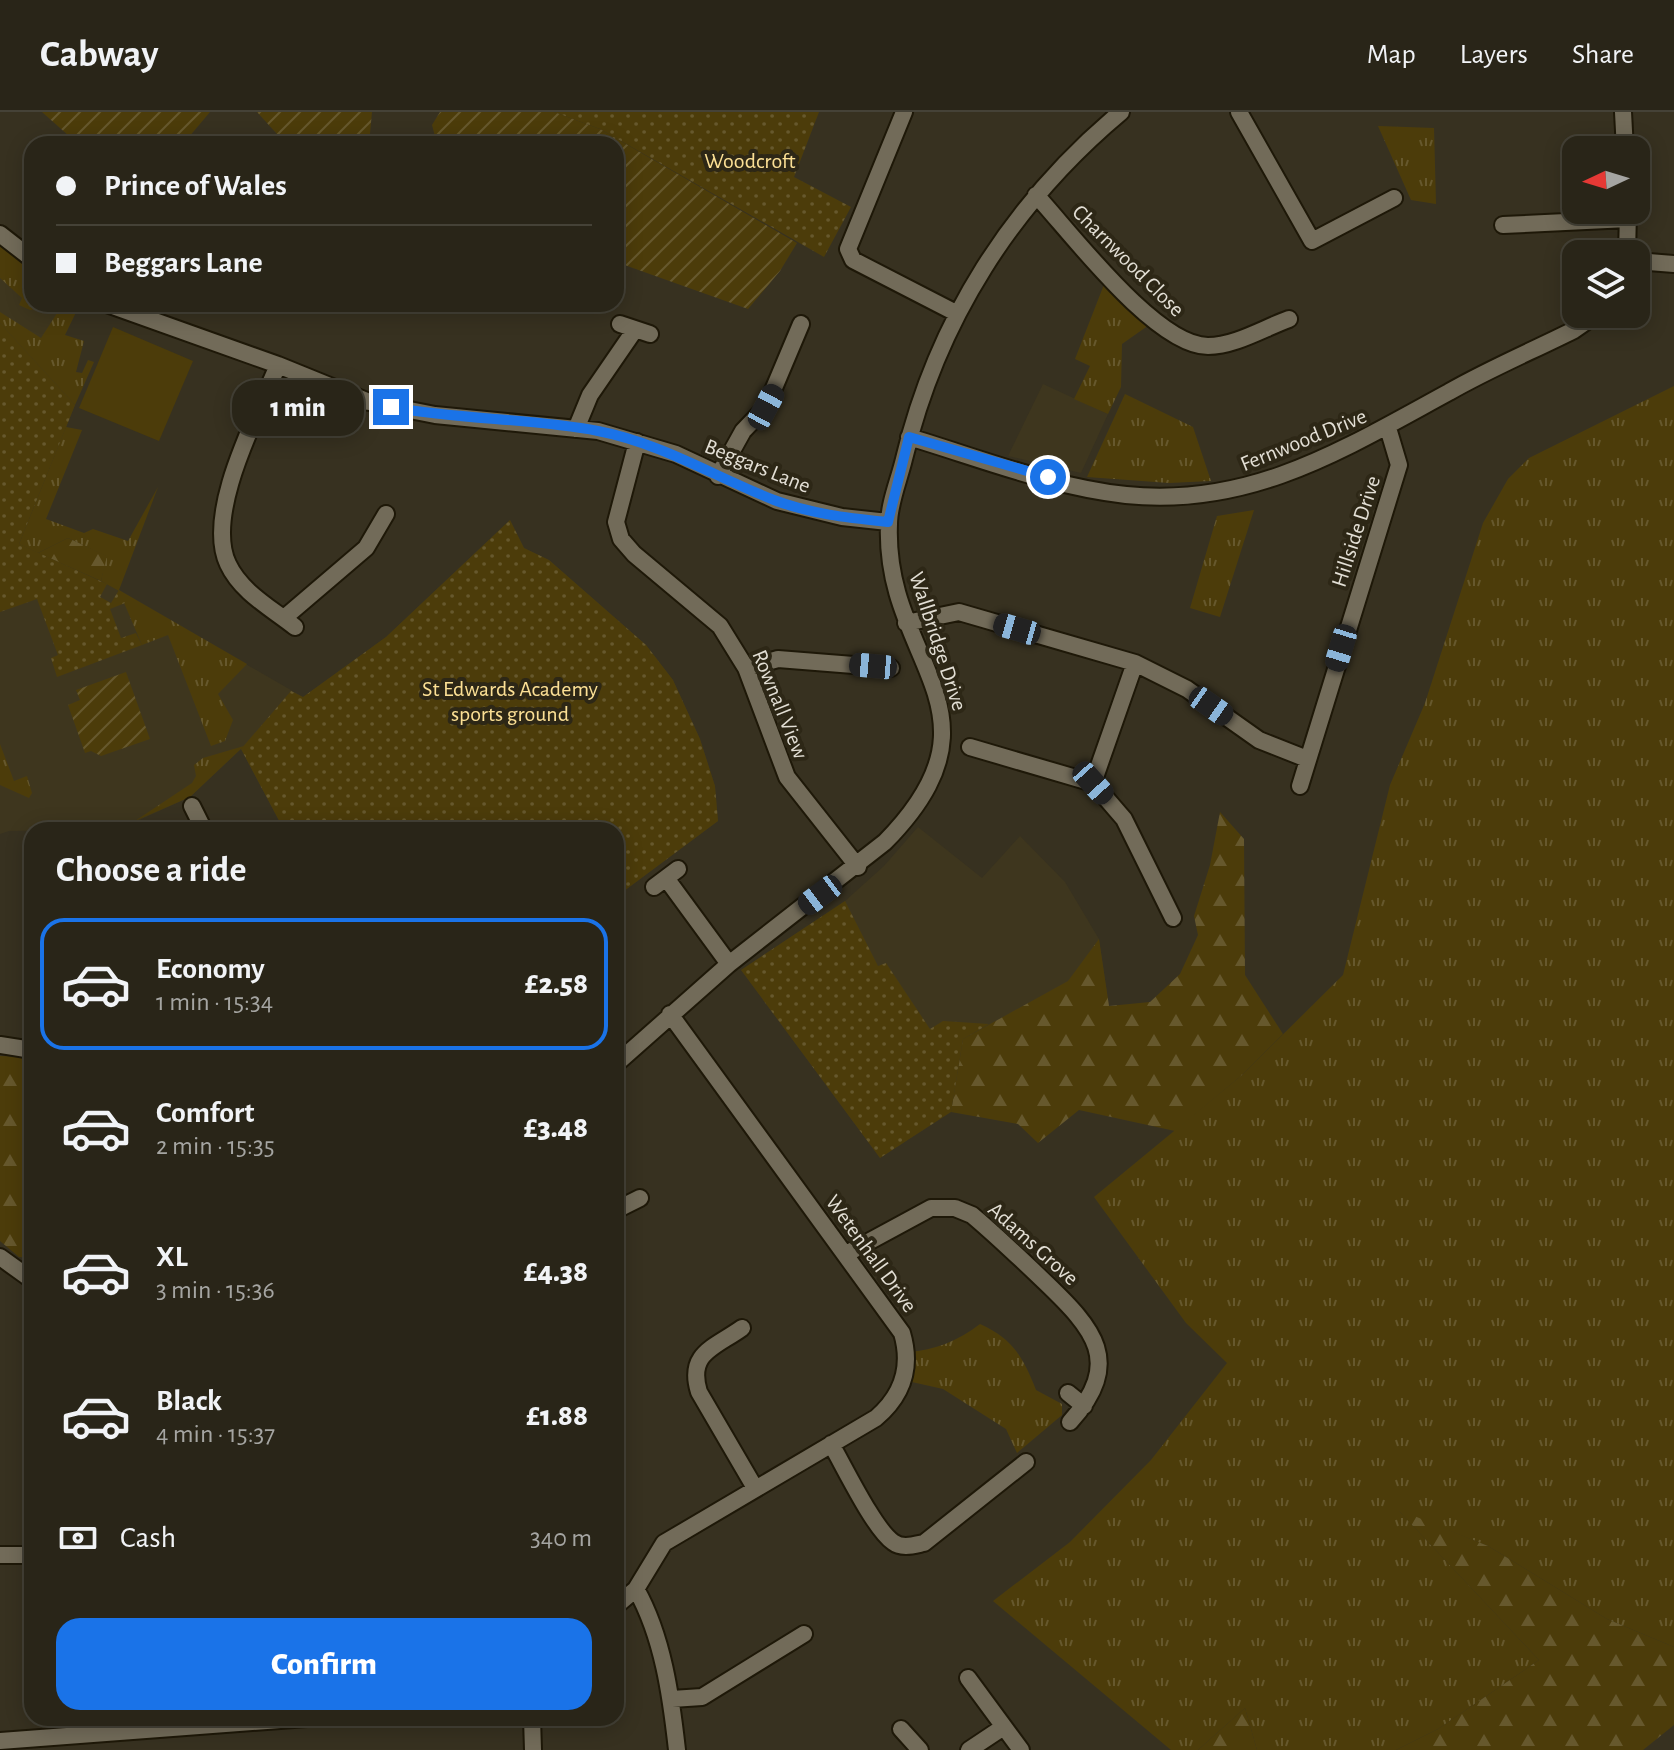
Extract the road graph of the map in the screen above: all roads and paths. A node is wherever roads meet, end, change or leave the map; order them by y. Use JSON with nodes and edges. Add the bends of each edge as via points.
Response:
{"nodes":[{"id":1,"x":904,"y":112,"type":"edge"},
{"id":2,"x":1121,"y":112,"type":"edge"},
{"id":3,"x":1239,"y":112,"type":"edge"},
{"id":4,"x":1623,"y":112,"type":"edge"},
{"id":5,"x":1624,"y":136,"type":"edge"},
{"id":6,"x":1036,"y":195,"type":"junction"},
{"id":7,"x":1394,"y":198,"type":"dead end"},
{"id":8,"x":1562,"y":220,"type":"edge"},
{"id":9,"x":1503,"y":225,"type":"dead end"},
{"id":10,"x":0,"y":234,"type":"edge"},
{"id":11,"x":24,"y":253,"type":"edge"},
{"id":12,"x":1650,"y":262,"type":"edge"},
{"id":13,"x":1674,"y":264,"type":"edge"},
{"id":14,"x":129,"y":312,"type":"edge"},
{"id":15,"x":956,"y":313,"type":"junction"},
{"id":16,"x":1289,"y":319,"type":"dead end"},
{"id":17,"x":801,"y":324,"type":"dead end"},
{"id":18,"x":1577,"y":328,"type":"edge"},
{"id":19,"x":634,"y":330,"type":"dead end"},
{"id":20,"x":278,"y":365,"type":"junction"},
{"id":21,"x":1388,"y":428,"type":"junction"},
{"id":22,"x":576,"y":429,"type":"junction"},
{"id":23,"x":909,"y":437,"type":"junction"},
{"id":24,"x":637,"y":442,"type":"junction"},
{"id":25,"x":718,"y":476,"type":"junction"},
{"id":26,"x":386,"y":514,"type":"dead end"},
{"id":27,"x":888,"y":522,"type":"junction"},
{"id":28,"x":906,"y":623,"type":"junction"},
{"id":29,"x":1135,"y":663,"type":"junction"},
{"id":30,"x":746,"y":668,"type":"junction"},
{"id":31,"x":891,"y":668,"type":"dead end"},
{"id":32,"x":970,"y":747,"type":"dead end"},
{"id":33,"x":1307,"y":759,"type":"junction"},
{"id":34,"x":1093,"y":783,"type":"junction"},
{"id":35,"x":1300,"y":786,"type":"dead end"},
{"id":36,"x":192,"y":806,"type":"dead end"},
{"id":37,"x":200,"y":822,"type":"edge"},
{"id":38,"x":858,"y":867,"type":"junction"},
{"id":39,"x":666,"y":878,"type":"dead end"},
{"id":40,"x":1173,"y":918,"type":"dead end"},
{"id":41,"x":729,"y":964,"type":"junction"},
{"id":42,"x":670,"y":1014,"type":"junction"},
{"id":43,"x":0,"y":1045,"type":"edge"},
{"id":44,"x":24,"y":1049,"type":"edge"},
{"id":45,"x":624,"y":1051,"type":"edge"},
{"id":46,"x":640,"y":1198,"type":"dead end"},
{"id":47,"x":624,"y":1206,"type":"edge"},
{"id":48,"x":846,"y":1254,"type":"junction"},
{"id":49,"x":2,"y":1259,"type":"edge"},
{"id":50,"x":24,"y":1274,"type":"edge"},
{"id":51,"x":0,"y":1278,"type":"edge"},
{"id":52,"x":742,"y":1328,"type":"dead end"},
{"id":53,"x":1068,"y":1393,"type":"dead end"},
{"id":54,"x":1084,"y":1406,"type":"junction"},
{"id":55,"x":1070,"y":1422,"type":"dead end"},
{"id":56,"x":831,"y":1444,"type":"junction"},
{"id":57,"x":1026,"y":1462,"type":"dead end"},
{"id":58,"x":755,"y":1488,"type":"junction"},
{"id":59,"x":0,"y":1555,"type":"edge"},
{"id":60,"x":24,"y":1555,"type":"edge"},
{"id":61,"x":636,"y":1589,"type":"junction"},
{"id":62,"x":624,"y":1599,"type":"edge"},
{"id":63,"x":804,"y":1634,"type":"dead end"},
{"id":64,"x":968,"y":1678,"type":"dead end"},
{"id":65,"x":672,"y":1699,"type":"junction"},
{"id":66,"x":200,"y":1726,"type":"edge"},
{"id":67,"x":532,"y":1726,"type":"edge"},
{"id":68,"x":1002,"y":1728,"type":"junction"},
{"id":69,"x":901,"y":1729,"type":"dead end"},
{"id":70,"x":0,"y":1741,"type":"edge"},
{"id":71,"x":533,"y":1750,"type":"edge"},
{"id":72,"x":677,"y":1750,"type":"edge"},
{"id":73,"x":920,"y":1750,"type":"edge"},
{"id":74,"x":969,"y":1750,"type":"edge"},
{"id":75,"x":1021,"y":1750,"type":"edge"}],
"edges":[{"from":1,"to":15,"type":"street","via":[[848,249],[853,260]]},
{"from":2,"to":6,"type":"street","name":"Wallbridge Drive"},
{"from":3,"to":7,"type":"street","via":[[1312,241]]},
{"from":4,"to":5,"type":"street"},
{"from":6,"to":15,"type":"street","name":"Wallbridge Drive"},
{"from":6,"to":16,"type":"street","name":"Charnwood Close","via":[[1134,302],[1176,338],[1207,346],[1225,343]]},
{"from":8,"to":9,"type":"street"},
{"from":10,"to":11,"type":"street"},
{"from":12,"to":13,"type":"street"},
{"from":14,"to":20,"type":"street","name":"Beggars Lane"},
{"from":15,"to":23,"type":"street","name":"Wallbridge Drive","via":[[932,364]]},
{"from":17,"to":25,"type":"street","via":[[766,407],[743,431]]},
{"from":18,"to":21,"type":"street","name":"Fernwood Drive"},
{"from":19,"to":22,"type":"street","via":[[590,395]]},
{"from":20,"to":22,"type":"street","name":"Beggars Lane","via":[[369,402],[435,415]]},
{"from":20,"to":26,"type":"street","via":[[224,509],[223,550],[236,576],[289,622],[366,548]]},
{"from":21,"to":23,"type":"street","name":"Fernwood Drive","via":[[1262,484],[1178,496],[1124,495],[1079,486]]},
{"from":21,"to":33,"type":"street","name":"Hillside Drive","via":[[1399,465]]},
{"from":22,"to":24,"type":"street","name":"Beggars Lane"},
{"from":23,"to":27,"type":"street","name":"Wallbridge Drive"},
{"from":24,"to":25,"type":"street","name":"Beggars Lane","via":[[676,454]]},
{"from":24,"to":30,"type":"street","name":"Rownall View","via":[[616,522],[621,539],[720,626]]},
{"from":25,"to":27,"type":"street","name":"Beggars Lane","via":[[777,501]]},
{"from":27,"to":28,"type":"street","name":"Wallbridge Drive","via":[[895,589]]},
{"from":28,"to":29,"type":"street","via":[[959,612]]},
{"from":28,"to":38,"type":"street","name":"Wallbridge Drive","via":[[934,687],[943,718],[943,747],[934,775],[907,819]]},
{"from":29,"to":33,"type":"street","via":[[1187,689],[1259,740]]},
{"from":29,"to":34,"type":"street"},
{"from":30,"to":31,"type":"street","via":[[778,659]]},
{"from":30,"to":38,"type":"street","name":"Rownall View","via":[[787,777]]},
{"from":32,"to":34,"type":"street"},
{"from":33,"to":35,"type":"street","name":"Hillside Drive"},
{"from":34,"to":40,"type":"street","via":[[1124,819]]},
{"from":36,"to":37,"type":"street"},
{"from":38,"to":41,"type":"street","name":"Wallbridge Drive"},
{"from":39,"to":41,"type":"street"},
{"from":41,"to":42,"type":"street","name":"Wallbridge Drive"},
{"from":42,"to":45,"type":"street","name":"Wallbridge Drive"},
{"from":42,"to":48,"type":"street","name":"Wetenhall Drive"},
{"from":43,"to":44,"type":"street"},
{"from":46,"to":47,"type":"street"},
{"from":48,"to":54,"type":"street","name":"Adams Grove","via":[[931,1208],[955,1208],[972,1215],[1089,1328],[1099,1374]]},
{"from":48,"to":56,"type":"street","name":"Wetenhall Drive","via":[[902,1333],[907,1362],[890,1406]]},
{"from":49,"to":50,"type":"street"},
{"from":49,"to":51,"type":"street"},
{"from":52,"to":58,"type":"street","via":[[701,1355],[694,1376]]},
{"from":53,"to":54,"type":"street"},
{"from":54,"to":55,"type":"street","name":"Adams Grove"},
{"from":56,"to":57,"type":"street","via":[[880,1527],[903,1546],[924,1543]]},
{"from":56,"to":58,"type":"street","name":"Wetenhall Drive"},
{"from":58,"to":61,"type":"street","name":"Wetenhall Drive","via":[[664,1543]]},
{"from":59,"to":60,"type":"street"},
{"from":61,"to":62,"type":"street","name":"Wetenhall Drive"},
{"from":61,"to":65,"type":"street","via":[[657,1639]]},
{"from":63,"to":65,"type":"street","via":[[702,1697]]},
{"from":64,"to":68,"type":"street"},
{"from":65,"to":72,"type":"street"},
{"from":66,"to":70,"type":"street"},
{"from":67,"to":71,"type":"street"},
{"from":68,"to":74,"type":"street"},
{"from":68,"to":75,"type":"street"},
{"from":69,"to":73,"type":"street"}]}
